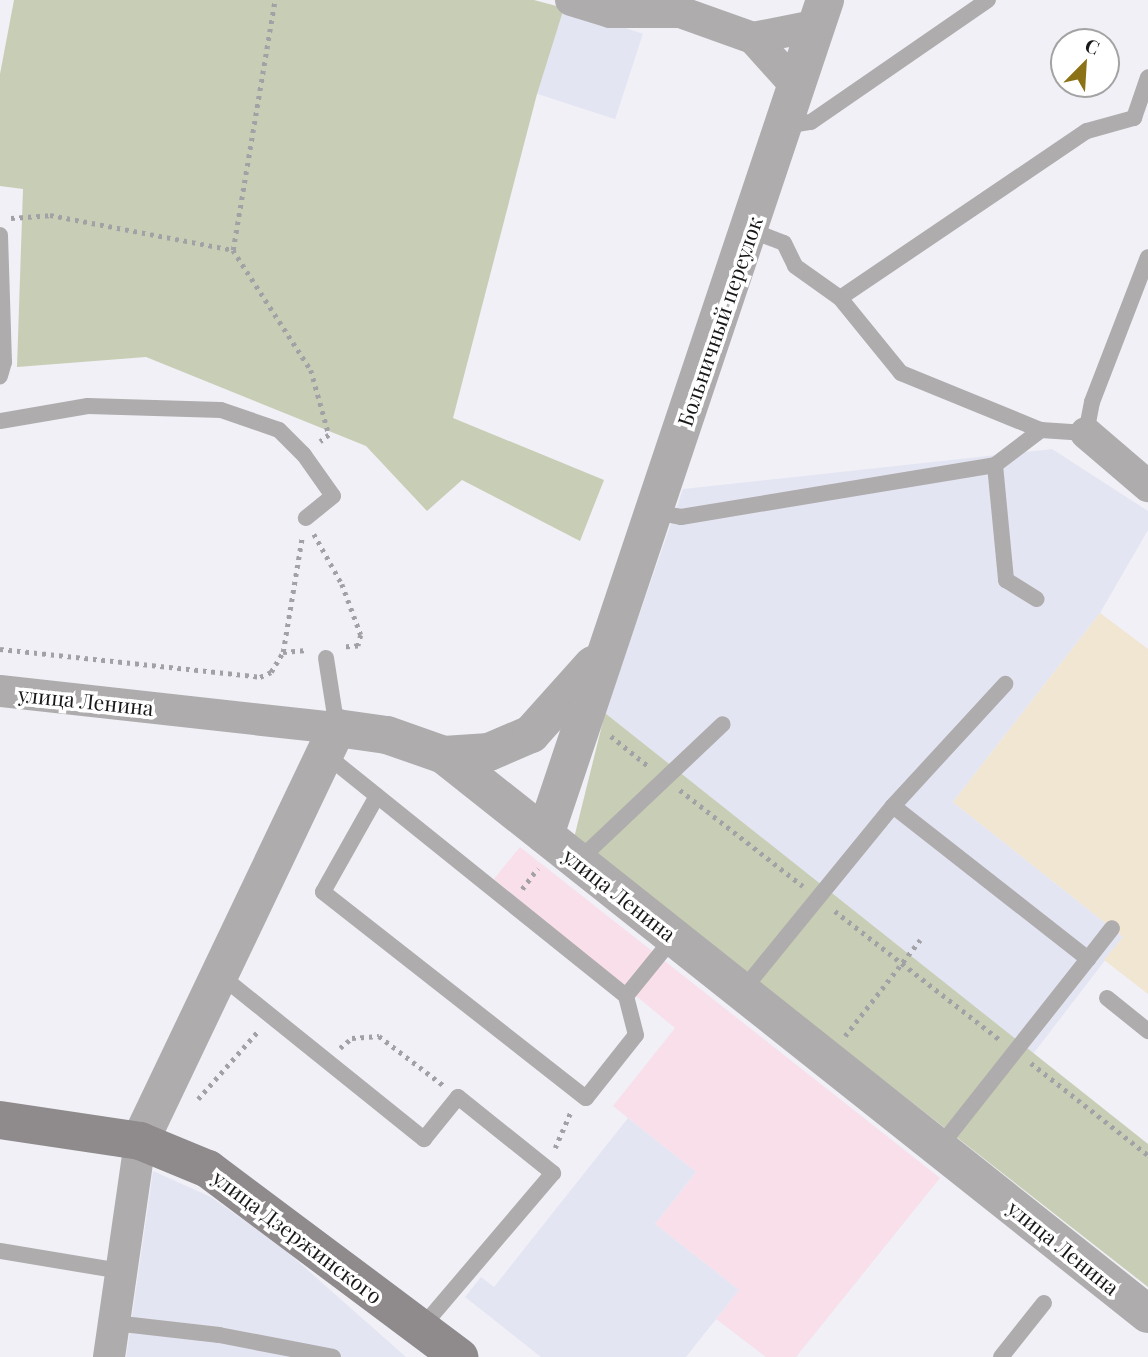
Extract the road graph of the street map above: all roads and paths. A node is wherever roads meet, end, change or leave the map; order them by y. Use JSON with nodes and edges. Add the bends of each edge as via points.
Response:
{"nodes":[{"id":1,"x":275,"y":0,"type":"edge"},
{"id":2,"x":571,"y":0,"type":"edge"},
{"id":3,"x":988,"y":0,"type":"edge"},
{"id":4,"x":821,"y":12,"type":"edge"},
{"id":5,"x":753,"y":38,"type":"junction"},
{"id":6,"x":1148,"y":77,"type":"edge"},
{"id":7,"x":798,"y":88,"type":"junction"},
{"id":8,"x":1141,"y":122,"type":"edge"},
{"id":9,"x":785,"y":126,"type":"junction"},
{"id":10,"x":0,"y":219,"type":"edge"},
{"id":11,"x":750,"y":230,"type":"junction"},
{"id":12,"x":0,"y":235,"type":"edge"},
{"id":13,"x":233,"y":250,"type":"junction"},
{"id":14,"x":1148,"y":257,"type":"edge"},
{"id":15,"x":839,"y":298,"type":"junction"},
{"id":16,"x":0,"y":376,"type":"edge"},
{"id":17,"x":0,"y":421,"type":"edge"},
{"id":18,"x":1041,"y":430,"type":"junction"},
{"id":19,"x":1086,"y":433,"type":"junction"},
{"id":20,"x":304,"y":455,"type":"junction"},
{"id":21,"x":995,"y":464,"type":"junction"},
{"id":22,"x":1148,"y":486,"type":"edge"},
{"id":23,"x":655,"y":512,"type":"junction"},
{"id":24,"x":306,"y":518,"type":"junction"},
{"id":25,"x":1037,"y":599,"type":"dead end"},
{"id":26,"x":361,"y":635,"type":"dead end"},
{"id":27,"x":611,"y":641,"type":"junction"},
{"id":28,"x":0,"y":649,"type":"edge"},
{"id":29,"x":326,"y":658,"type":"dead end"},
{"id":30,"x":1005,"y":684,"type":"dead end"},
{"id":31,"x":0,"y":691,"type":"edge"},
{"id":32,"x":723,"y":724,"type":"dead end"},
{"id":33,"x":604,"y":731,"type":"dead end"},
{"id":34,"x":331,"y":741,"type":"junction"},
{"id":35,"x":444,"y":755,"type":"junction"},
{"id":36,"x":665,"y":779,"type":"junction"},
{"id":37,"x":377,"y":796,"type":"junction"},
{"id":38,"x":893,"y":806,"type":"junction"},
{"id":39,"x":555,"y":853,"type":"junction"},
{"id":40,"x":818,"y":897,"type":"junction"},
{"id":41,"x":510,"y":903,"type":"junction"},
{"id":42,"x":1112,"y":928,"type":"dead end"},
{"id":43,"x":674,"y":937,"type":"junction"},
{"id":44,"x":920,"y":940,"type":"dead end"},
{"id":45,"x":1088,"y":959,"type":"junction"},
{"id":46,"x":902,"y":963,"type":"junction"},
{"id":47,"x":219,"y":974,"type":"junction"},
{"id":48,"x":742,"y":991,"type":"junction"},
{"id":49,"x":626,"y":996,"type":"junction"},
{"id":50,"x":1107,"y":998,"type":"dead end"},
{"id":51,"x":272,"y":1016,"type":"junction"},
{"id":52,"x":1148,"y":1031,"type":"edge"},
{"id":53,"x":838,"y":1045,"type":"dead end"},
{"id":54,"x":1014,"y":1051,"type":"junction"},
{"id":55,"x":329,"y":1062,"type":"junction"},
{"id":56,"x":458,"y":1097,"type":"junction"},
{"id":57,"x":191,"y":1108,"type":"dead end"},
{"id":58,"x":0,"y":1120,"type":"edge"},
{"id":59,"x":140,"y":1141,"type":"junction"},
{"id":60,"x":939,"y":1148,"type":"junction"},
{"id":61,"x":1148,"y":1154,"type":"edge"},
{"id":62,"x":0,"y":1251,"type":"edge"},
{"id":63,"x":121,"y":1270,"type":"junction"},
{"id":64,"x":1044,"y":1303,"type":"dead end"},
{"id":65,"x":1148,"y":1314,"type":"edge"},
{"id":66,"x":114,"y":1324,"type":"junction"},
{"id":67,"x":421,"y":1328,"type":"junction"},
{"id":68,"x":109,"y":1357,"type":"edge"},
{"id":69,"x":333,"y":1357,"type":"edge"},
{"id":70,"x":458,"y":1357,"type":"edge"},
{"id":71,"x":1001,"y":1357,"type":"edge"}],
"edges":[{"from":1,"to":13,"type":"path"},
{"from":2,"to":5,"type":"street","via":[[610,12],[680,12]]},
{"from":3,"to":9,"type":"lane","via":[[811,122]]},
{"from":4,"to":5,"type":"street"},
{"from":4,"to":7,"type":"street","name":"Больничный переулок"},
{"from":5,"to":7,"type":"street"},
{"from":6,"to":8,"type":"lane"},
{"from":7,"to":9,"type":"street","name":"Больничный переулок"},
{"from":8,"to":15,"type":"lane","via":[[1087,131]]},
{"from":9,"to":11,"type":"street","name":"Больничный переулок"},
{"from":10,"to":13,"type":"path","via":[[50,215]]},
{"from":11,"to":15,"type":"lane","via":[[784,243],[795,267]]},
{"from":11,"to":23,"type":"street","name":"Больничный переулок"},
{"from":12,"to":16,"type":"lane","via":[[4,349]]},
{"from":13,"to":20,"type":"path","via":[[311,370],[328,435]]},
{"from":14,"to":19,"type":"lane","via":[[1092,402]]},
{"from":15,"to":18,"type":"lane","via":[[901,373]]},
{"from":17,"to":20,"type":"lane","via":[[88,406],[221,410],[279,430]]},
{"from":18,"to":19,"type":"lane"},
{"from":18,"to":21,"type":"lane"},
{"from":19,"to":22,"type":"street"},
{"from":20,"to":24,"type":"lane","via":[[333,496]]},
{"from":21,"to":23,"type":"lane","via":[[681,517]]},
{"from":21,"to":25,"type":"lane","via":[[1006,580]]},
{"from":23,"to":27,"type":"street","name":"Больничный переулок"},
{"from":24,"to":26,"type":"path","via":[[342,584]]},
{"from":24,"to":28,"type":"path","via":[[290,589],[283,652],[271,673],[260,677]]},
{"from":27,"to":35,"type":"street","name":"Больничный переулок","via":[[564,702],[531,734],[489,752]]},
{"from":27,"to":39,"type":"street","name":"Больничный переулок"},
{"from":29,"to":34,"type":"lane"},
{"from":30,"to":38,"type":"lane"},
{"from":31,"to":34,"type":"street","name":"улица Ленина"},
{"from":32,"to":36,"type":"lane"},
{"from":33,"to":36,"type":"path"},
{"from":34,"to":35,"type":"street","name":"улица Ленина","via":[[387,735]]},
{"from":34,"to":37,"type":"lane"},
{"from":34,"to":47,"type":"street"},
{"from":35,"to":39,"type":"street","name":"улица Ленина"},
{"from":36,"to":39,"type":"lane"},
{"from":36,"to":40,"type":"path"},
{"from":37,"to":41,"type":"lane"},
{"from":37,"to":49,"type":"lane","via":[[323,891],[586,1098],[636,1035]]},
{"from":38,"to":40,"type":"lane"},
{"from":38,"to":45,"type":"lane"},
{"from":39,"to":41,"type":"path"},
{"from":39,"to":43,"type":"street","name":"улица Ленина"},
{"from":40,"to":46,"type":"path"},
{"from":40,"to":48,"type":"lane"},
{"from":41,"to":49,"type":"lane"},
{"from":42,"to":45,"type":"lane"},
{"from":43,"to":48,"type":"street","name":"улица Ленина"},
{"from":43,"to":49,"type":"lane"},
{"from":44,"to":46,"type":"path"},
{"from":45,"to":54,"type":"lane"},
{"from":46,"to":53,"type":"path"},
{"from":46,"to":54,"type":"path"},
{"from":47,"to":51,"type":"lane"},
{"from":47,"to":59,"type":"street"},
{"from":48,"to":60,"type":"street","name":"улица Ленина"},
{"from":50,"to":52,"type":"lane"},
{"from":51,"to":55,"type":"lane"},
{"from":51,"to":57,"type":"path"},
{"from":54,"to":60,"type":"lane"},
{"from":54,"to":61,"type":"path"},
{"from":55,"to":56,"type":"path","via":[[352,1038],[379,1036]]},
{"from":55,"to":56,"type":"lane","via":[[424,1139]]},
{"from":56,"to":67,"type":"lane","via":[[553,1174]]},
{"from":58,"to":59,"type":"main road","name":"улица Дзержинского"},
{"from":59,"to":63,"type":"street"},
{"from":59,"to":67,"type":"main road","name":"улица Дзержинского","via":[[208,1169]]},
{"from":60,"to":65,"type":"street","name":"улица Ленина"},
{"from":62,"to":63,"type":"lane"},
{"from":63,"to":66,"type":"street"},
{"from":64,"to":71,"type":"lane"},
{"from":66,"to":68,"type":"street"},
{"from":66,"to":69,"type":"lane","via":[[219,1335]]},
{"from":67,"to":70,"type":"main road","name":"улица Дзержинского"}]}
